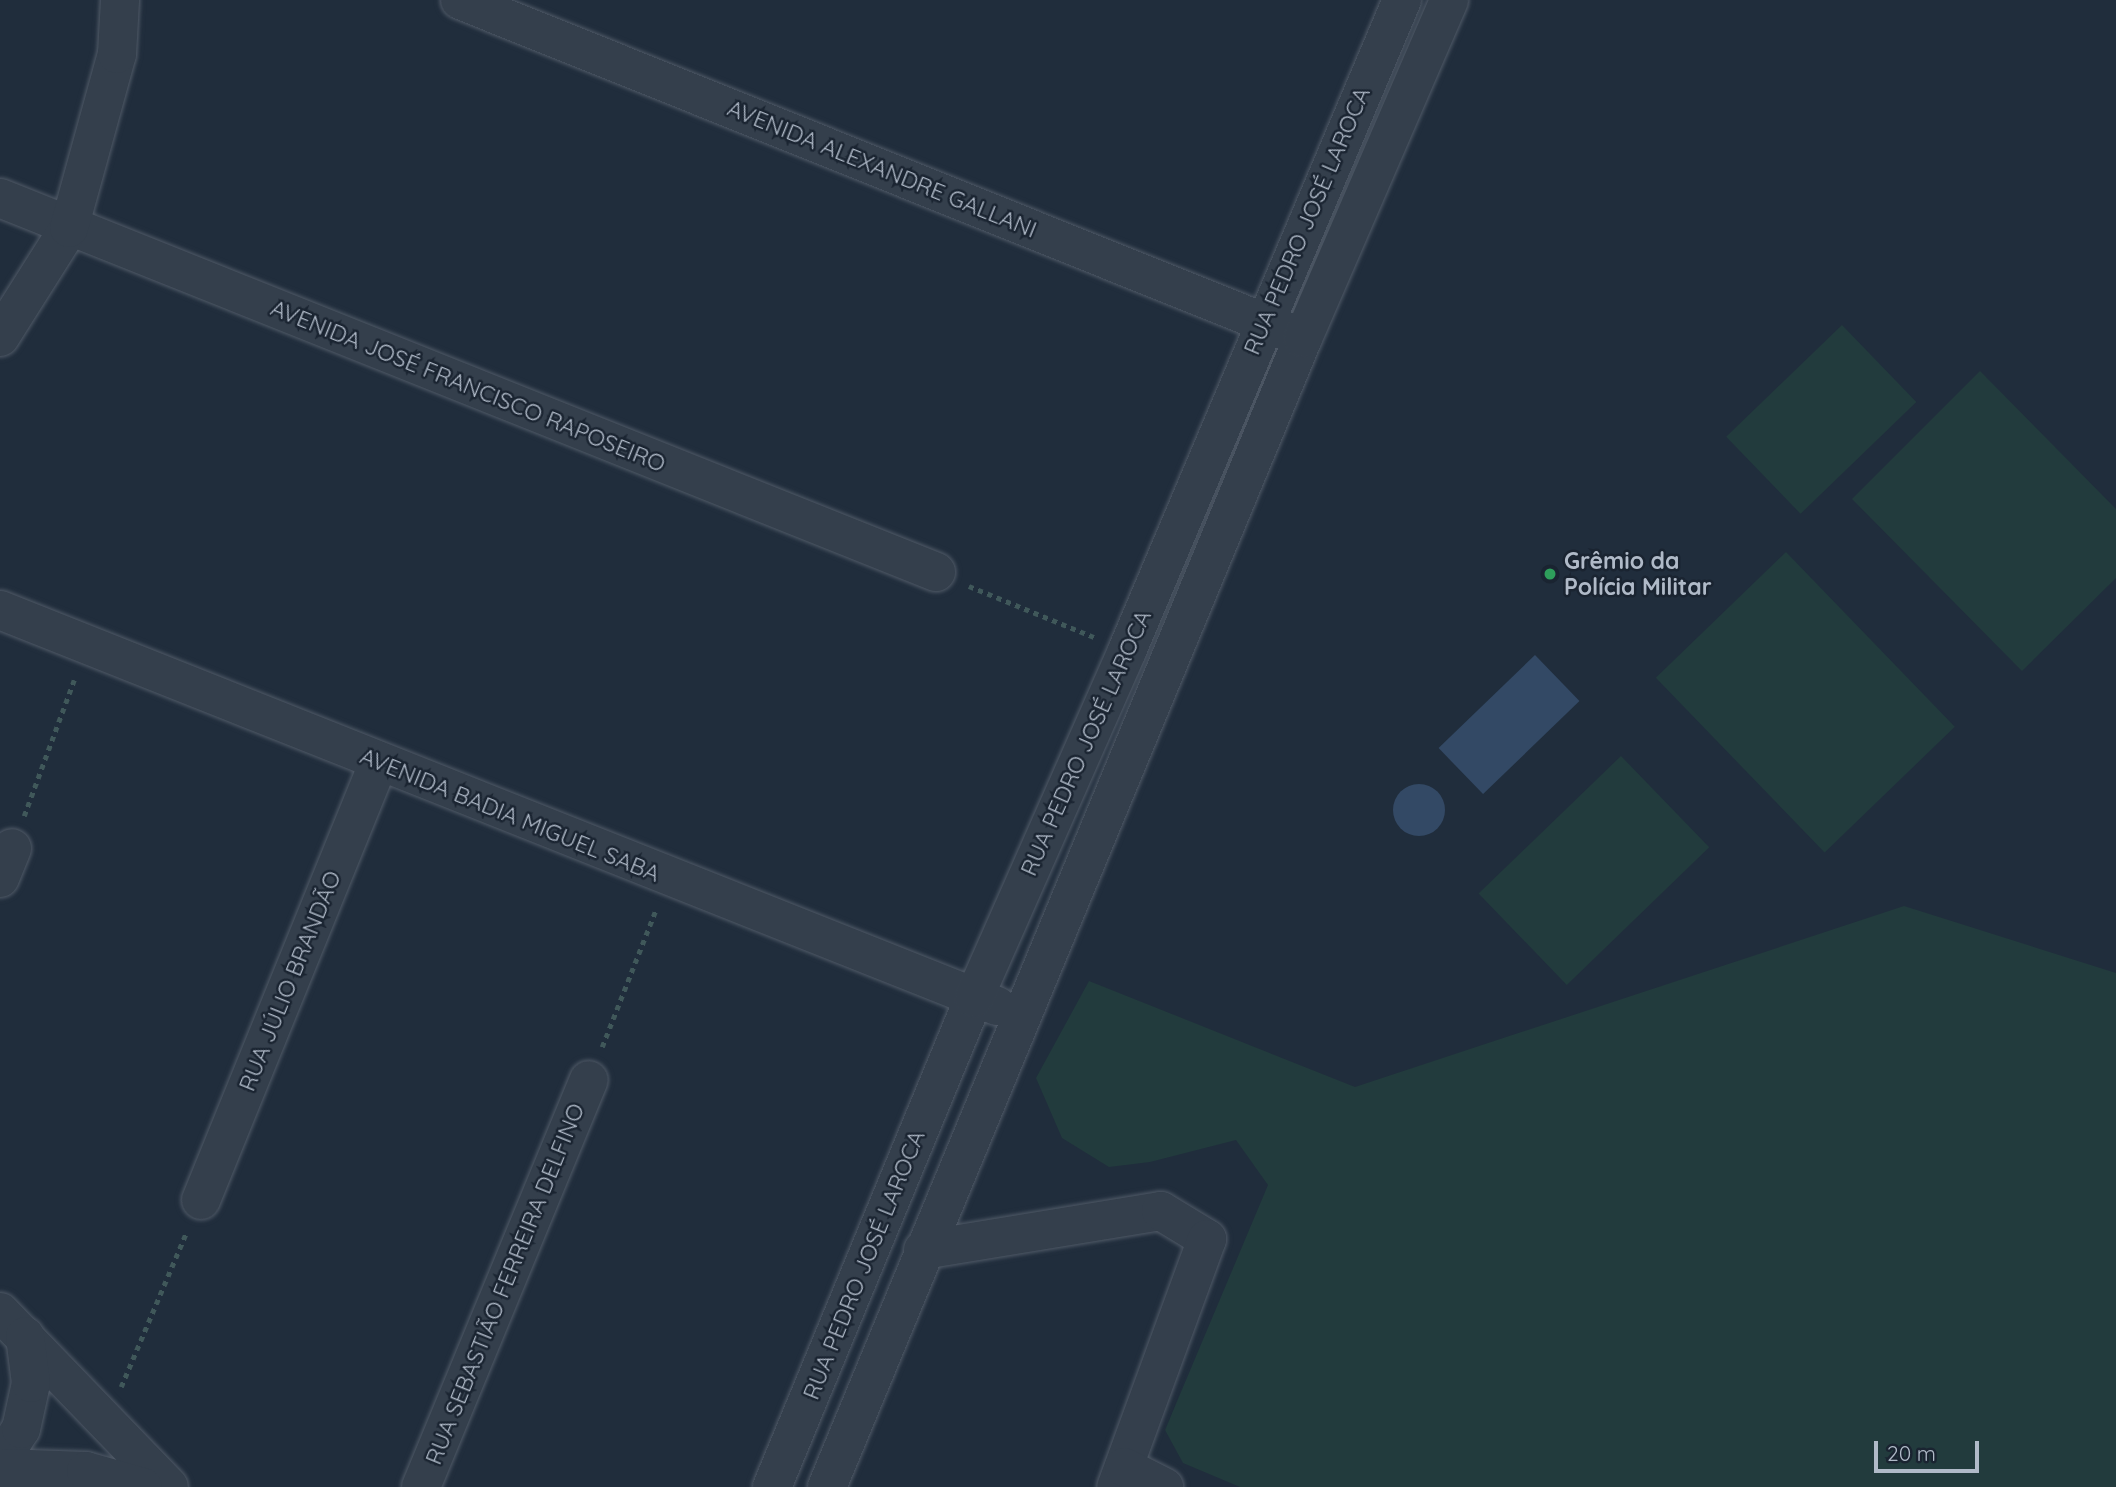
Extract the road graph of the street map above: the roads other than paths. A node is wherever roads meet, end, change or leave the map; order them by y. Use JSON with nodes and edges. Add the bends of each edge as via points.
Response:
{"nodes":[{"id":1,"x":120,"y":0,"type":"edge"},
{"id":2,"x":460,"y":0,"type":"edge"},
{"id":3,"x":1402,"y":0,"type":"edge"},
{"id":4,"x":1437,"y":4,"type":"edge"},
{"id":5,"x":0,"y":198,"type":"edge"},
{"id":6,"x":69,"y":228,"type":"junction"},
{"id":7,"x":1264,"y":322,"type":"junction"},
{"id":8,"x":0,"y":337,"type":"edge"},
{"id":9,"x":1303,"y":338,"type":"junction"},
{"id":10,"x":936,"y":572,"type":"road end"},
{"id":11,"x":0,"y":610,"type":"edge"},
{"id":12,"x":379,"y":762,"type":"junction"},
{"id":13,"x":974,"y":998,"type":"junction"},
{"id":14,"x":1022,"y":1015,"type":"junction"},
{"id":15,"x":589,"y":1080,"type":"road end"},
{"id":16,"x":201,"y":1200,"type":"road end"},
{"id":17,"x":923,"y":1250,"type":"junction"},
{"id":18,"x":12,"y":1324,"type":"edge"},
{"id":19,"x":0,"y":1461,"type":"edge"},
{"id":20,"x":0,"y":1468,"type":"edge"},
{"id":21,"x":1120,"y":1477,"type":"edge"},
{"id":22,"x":143,"y":1487,"type":"edge"},
{"id":23,"x":169,"y":1487,"type":"edge"},
{"id":24,"x":421,"y":1487,"type":"edge"},
{"id":25,"x":772,"y":1487,"type":"edge"},
{"id":26,"x":827,"y":1487,"type":"edge"},
{"id":27,"x":1164,"y":1487,"type":"edge"}],
"edges":[{"from":1,"to":6,"type":"street","via":[[117,54]]},
{"from":2,"to":7,"type":"street","name":"AVENIDA ALEXANDRE GALLANI"},
{"from":3,"to":7,"type":"street","name":"RUA PEDRO JOSÉ LAROCA"},
{"from":4,"to":9,"type":"street","name":"RUA PEDRO JOSÉ LAROCA"},
{"from":5,"to":6,"type":"street","name":"AVENIDA JOSÉ FRANCISCO RAPOSEIRO"},
{"from":6,"to":8,"type":"street"},
{"from":6,"to":10,"type":"street","name":"AVENIDA JOSÉ FRANCISCO RAPOSEIRO"},
{"from":7,"to":9,"type":"street","name":"AVENIDA ALEXANDRE GALLANI"},
{"from":7,"to":13,"type":"street","name":"RUA PEDRO JOSÉ LAROCA"},
{"from":9,"to":14,"type":"street","name":"RUA PEDRO JOSÉ LAROCA"},
{"from":11,"to":12,"type":"street","name":"AVENIDA BADIA MIGUEL SABA"},
{"from":12,"to":13,"type":"street","name":"AVENIDA BADIA MIGUEL SABA"},
{"from":12,"to":16,"type":"street","name":"RUA JÚLIO BRANDÃO"},
{"from":13,"to":14,"type":"street","name":"AVENIDA BADIA MIGUEL SABA"},
{"from":13,"to":25,"type":"street","name":"RUA PEDRO JOSÉ LAROCA"},
{"from":14,"to":17,"type":"street","name":"RUA PEDRO JOSÉ LAROCA"},
{"from":15,"to":24,"type":"street","name":"RUA SEBASTIÃO FERREIRA DELFINO"},
{"from":17,"to":21,"type":"street","via":[[1161,1212],[1207,1239]]},
{"from":17,"to":26,"type":"street","name":"RUA PEDRO JOSÉ LAROCA"},
{"from":18,"to":19,"type":"street","via":[[31,1383],[21,1429]]},
{"from":18,"to":23,"type":"street"},
{"from":20,"to":22,"type":"street","via":[[86,1471]]},
{"from":21,"to":27,"type":"street"}]}
